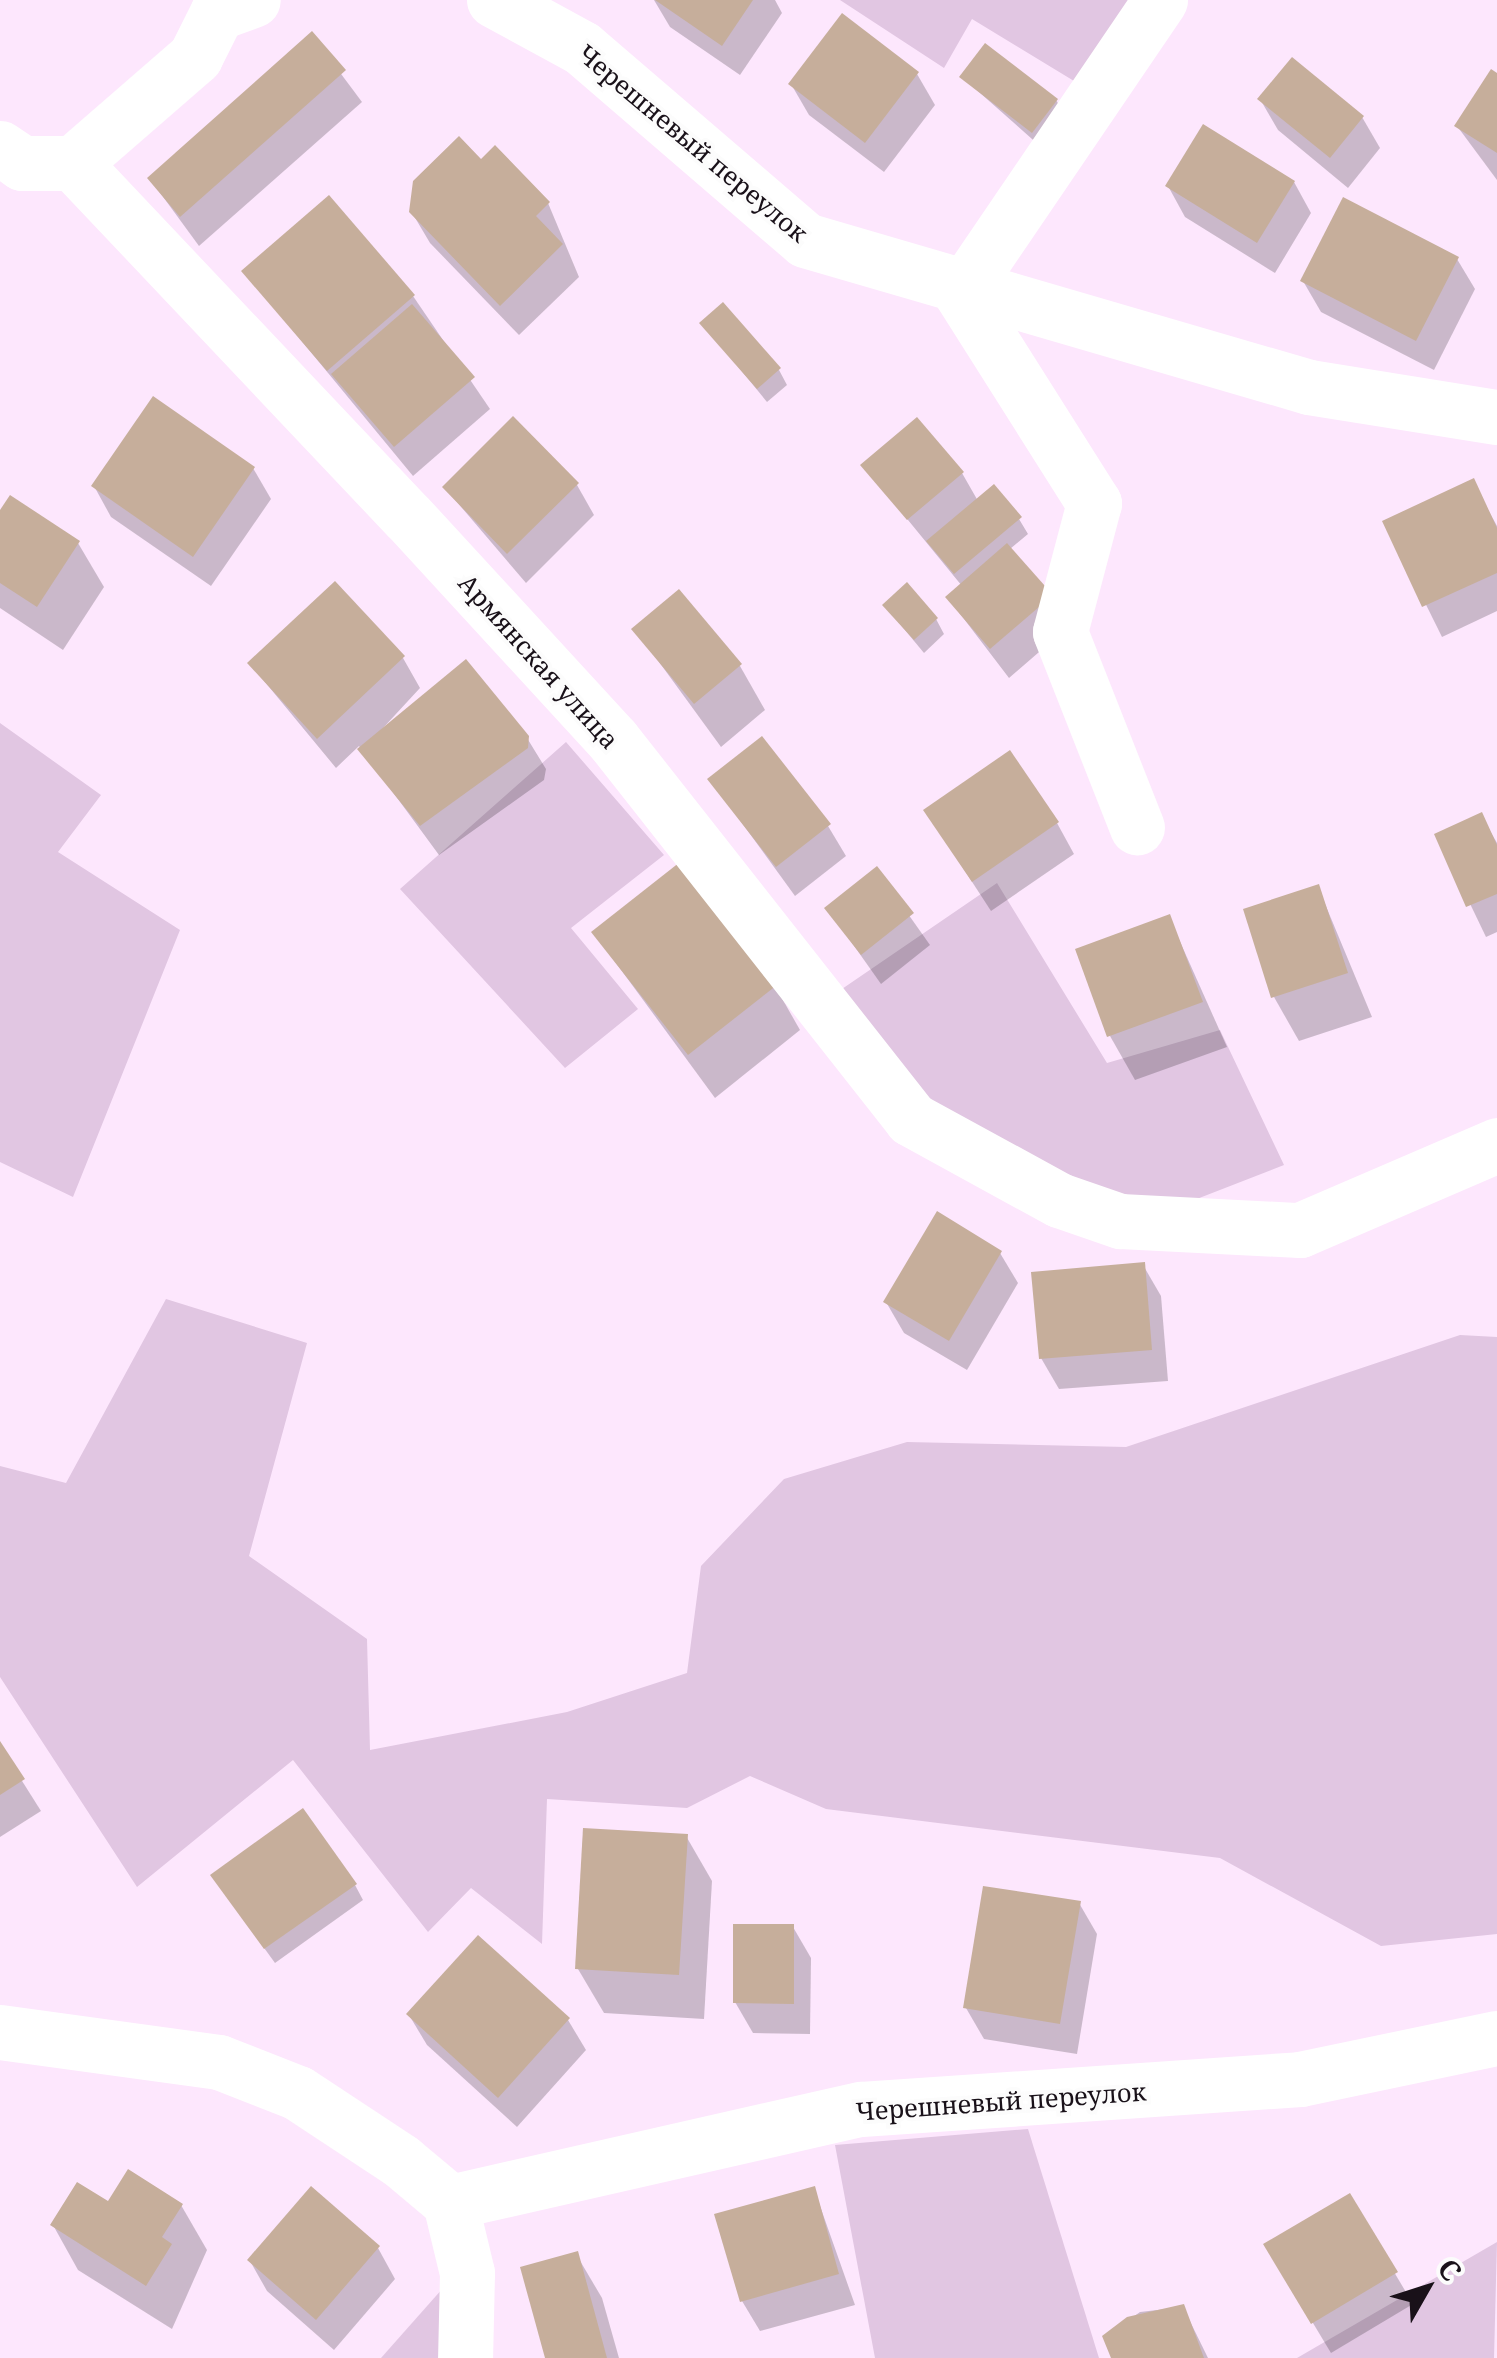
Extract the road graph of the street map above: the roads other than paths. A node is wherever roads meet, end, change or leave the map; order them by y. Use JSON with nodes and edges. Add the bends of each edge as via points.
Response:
{"nodes":[{"id":1,"x":494,"y":0,"type":"edge"},
{"id":2,"x":1160,"y":0,"type":"edge"},
{"id":3,"x":228,"y":4,"type":"edge"},
{"id":4,"x":0,"y":148,"type":"edge"},
{"id":5,"x":73,"y":163,"type":"junction"},
{"id":6,"x":961,"y":293,"type":"junction"},
{"id":7,"x":1497,"y":417,"type":"edge"},
{"id":8,"x":1137,"y":827,"type":"dead end"},
{"id":9,"x":1497,"y":1145,"type":"edge"},
{"id":10,"x":0,"y":2032,"type":"edge"},
{"id":11,"x":1497,"y":2038,"type":"edge"},
{"id":12,"x":450,"y":2202,"type":"junction"},
{"id":13,"x":465,"y":2358,"type":"edge"}],
"edges":[{"from":1,"to":6,"type":"street","name":"Черешневый переулок","via":[[582,48],[805,240]]},
{"from":2,"to":6,"type":"street"},
{"from":3,"to":5,"type":"street","via":[[195,56]]},
{"from":4,"to":5,"type":"street","via":[[22,163]]},
{"from":5,"to":9,"type":"street","name":"Армянская улица","via":[[613,740],[911,1120],[1059,1200],[1120,1221],[1300,1230]]},
{"from":6,"to":7,"type":"street","name":"Черешневый переулок","via":[[1309,387]]},
{"from":6,"to":8,"type":"street","via":[[1094,503],[1060,632]]},
{"from":10,"to":12,"type":"street","via":[[219,2062],[298,2093]]},
{"from":11,"to":12,"type":"street","name":"Черешневый переулок","via":[[1300,2079],[861,2110]]},
{"from":12,"to":13,"type":"street","via":[[467,2273]]}]}
